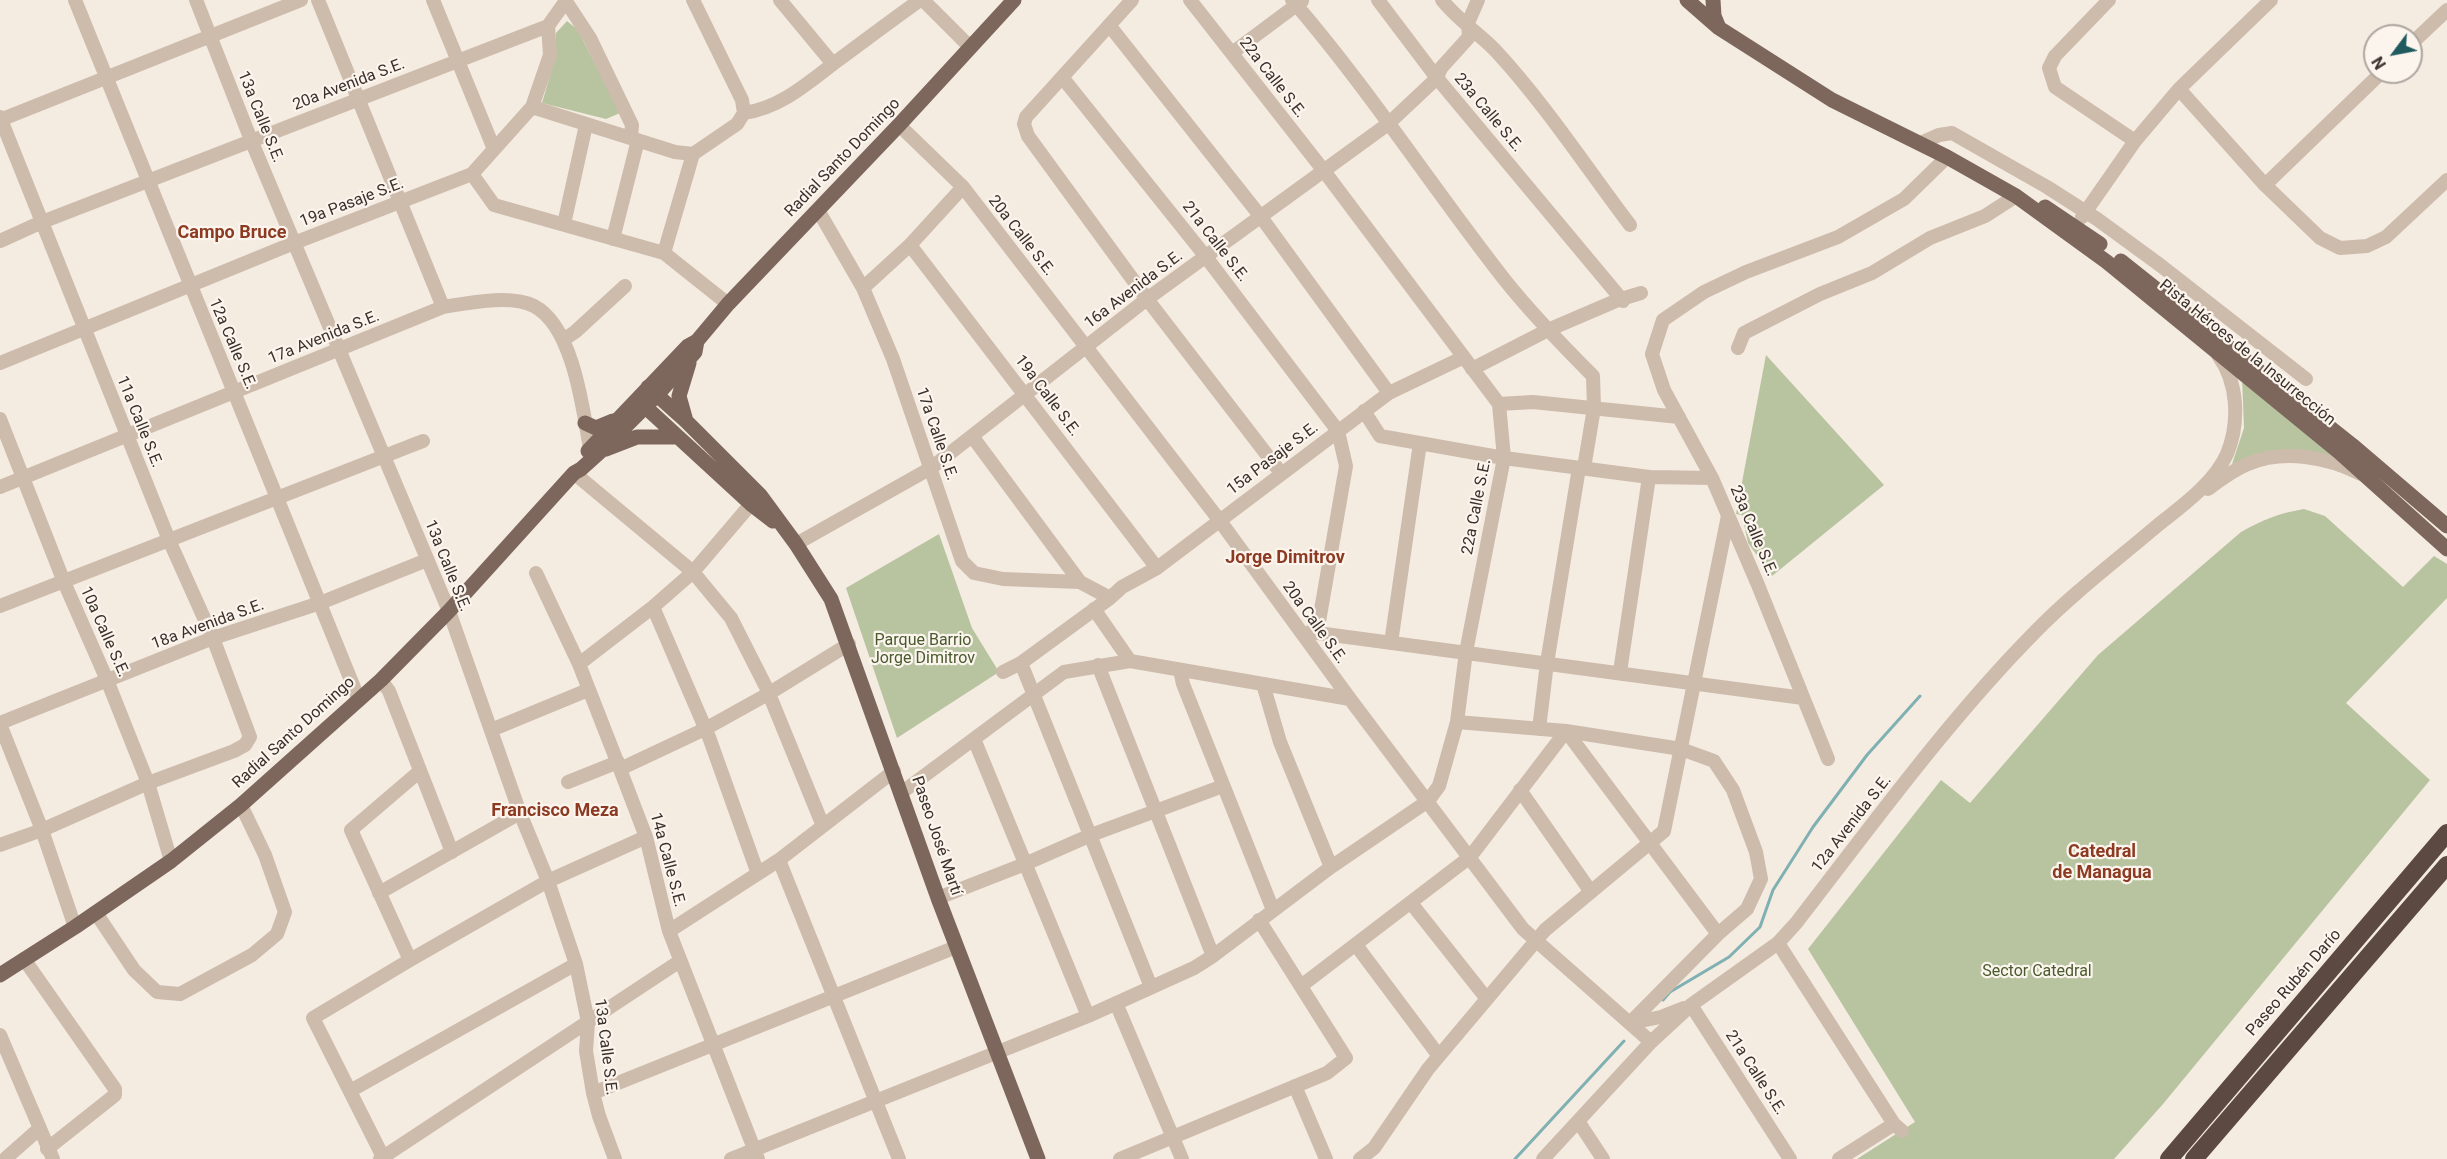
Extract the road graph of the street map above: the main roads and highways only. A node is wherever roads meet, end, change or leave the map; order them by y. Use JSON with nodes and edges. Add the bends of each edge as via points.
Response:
{"nodes":[{"id":1,"x":1014,"y":0,"type":"edge"},
{"id":2,"x":1713,"y":0,"type":"edge"},
{"id":3,"x":1695,"y":2,"type":"edge"},
{"id":4,"x":1719,"y":28,"type":"junction"},
{"id":5,"x":2016,"y":196,"type":"junction"},
{"id":6,"x":2076,"y":226,"type":"junction"},
{"id":7,"x":2119,"y":272,"type":"junction"},
{"id":8,"x":696,"y":346,"type":"junction"},
{"id":9,"x":653,"y":391,"type":"junction"},
{"id":10,"x":641,"y":403,"type":"junction"},
{"id":11,"x":616,"y":420,"type":"junction"},
{"id":12,"x":686,"y":420,"type":"junction"},
{"id":13,"x":585,"y":423,"type":"road end"},
{"id":14,"x":678,"y":437,"type":"junction"},
{"id":15,"x":595,"y":450,"type":"junction"},
{"id":16,"x":2447,"y":526,"type":"edge"},
{"id":17,"x":792,"y":538,"type":"junction"},
{"id":18,"x":2447,"y":549,"type":"edge"},
{"id":19,"x":2447,"y":833,"type":"edge"},
{"id":20,"x":2447,"y":865,"type":"edge"},
{"id":21,"x":0,"y":975,"type":"edge"},
{"id":22,"x":1038,"y":1159,"type":"edge"},
{"id":23,"x":2169,"y":1159,"type":"edge"},
{"id":24,"x":2194,"y":1159,"type":"edge"}],
"edges":[{"from":1,"to":8,"type":"main road","name":"Radial Santo Domingo","via":[[728,304]]},
{"from":2,"to":4,"type":"main road"},
{"from":3,"to":4,"type":"main road","name":"Pista Héroes de la Insurrección"},
{"from":4,"to":5,"type":"main road","name":"Pista Héroes de la Insurrección","via":[[1832,100]]},
{"from":5,"to":6,"type":"main road","via":[[2069,228]]},
{"from":5,"to":7,"type":"main road","name":"Pista Héroes de la Insurrección"},
{"from":6,"to":7,"type":"main road","via":[[2079,235],[2108,257]]},
{"from":6,"to":16,"type":"main road","name":"Pista Héroes de la Insurrección","via":[[2352,445]]},
{"from":7,"to":18,"type":"main road","name":"Pista Héroes de la Insurrección","via":[[2339,452]]},
{"from":8,"to":9,"type":"main road","name":"Radial Santo Domingo"},
{"from":8,"to":12,"type":"main road","via":[[679,396]]},
{"from":9,"to":10,"type":"main road","name":"Radial Santo Domingo"},
{"from":9,"to":12,"type":"main road","name":"Paseo José Martí"},
{"from":10,"to":11,"type":"main road","name":"Radial Santo Domingo"},
{"from":10,"to":14,"type":"main road","name":"Paseo José Martí"},
{"from":10,"to":15,"type":"main road","name":"Radial Santo Domingo"},
{"from":11,"to":13,"type":"main road","via":[[596,428]]},
{"from":11,"to":15,"type":"main road","name":"Radial Santo Domingo"},
{"from":12,"to":17,"type":"main road","name":"Paseo José Martí","via":[[760,495]]},
{"from":14,"to":15,"type":"main road","via":[[636,437]]},
{"from":14,"to":17,"type":"main road","name":"Paseo José Martí"},
{"from":15,"to":21,"type":"main road","name":"Radial Santo Domingo","via":[[381,680],[241,805],[171,861]]},
{"from":17,"to":22,"type":"main road","name":"Paseo José Martí","via":[[831,599],[849,644],[938,898]]},
{"from":19,"to":23,"type":"highway","name":"Paseo Rubén Darío"},
{"from":20,"to":24,"type":"highway"}]}
